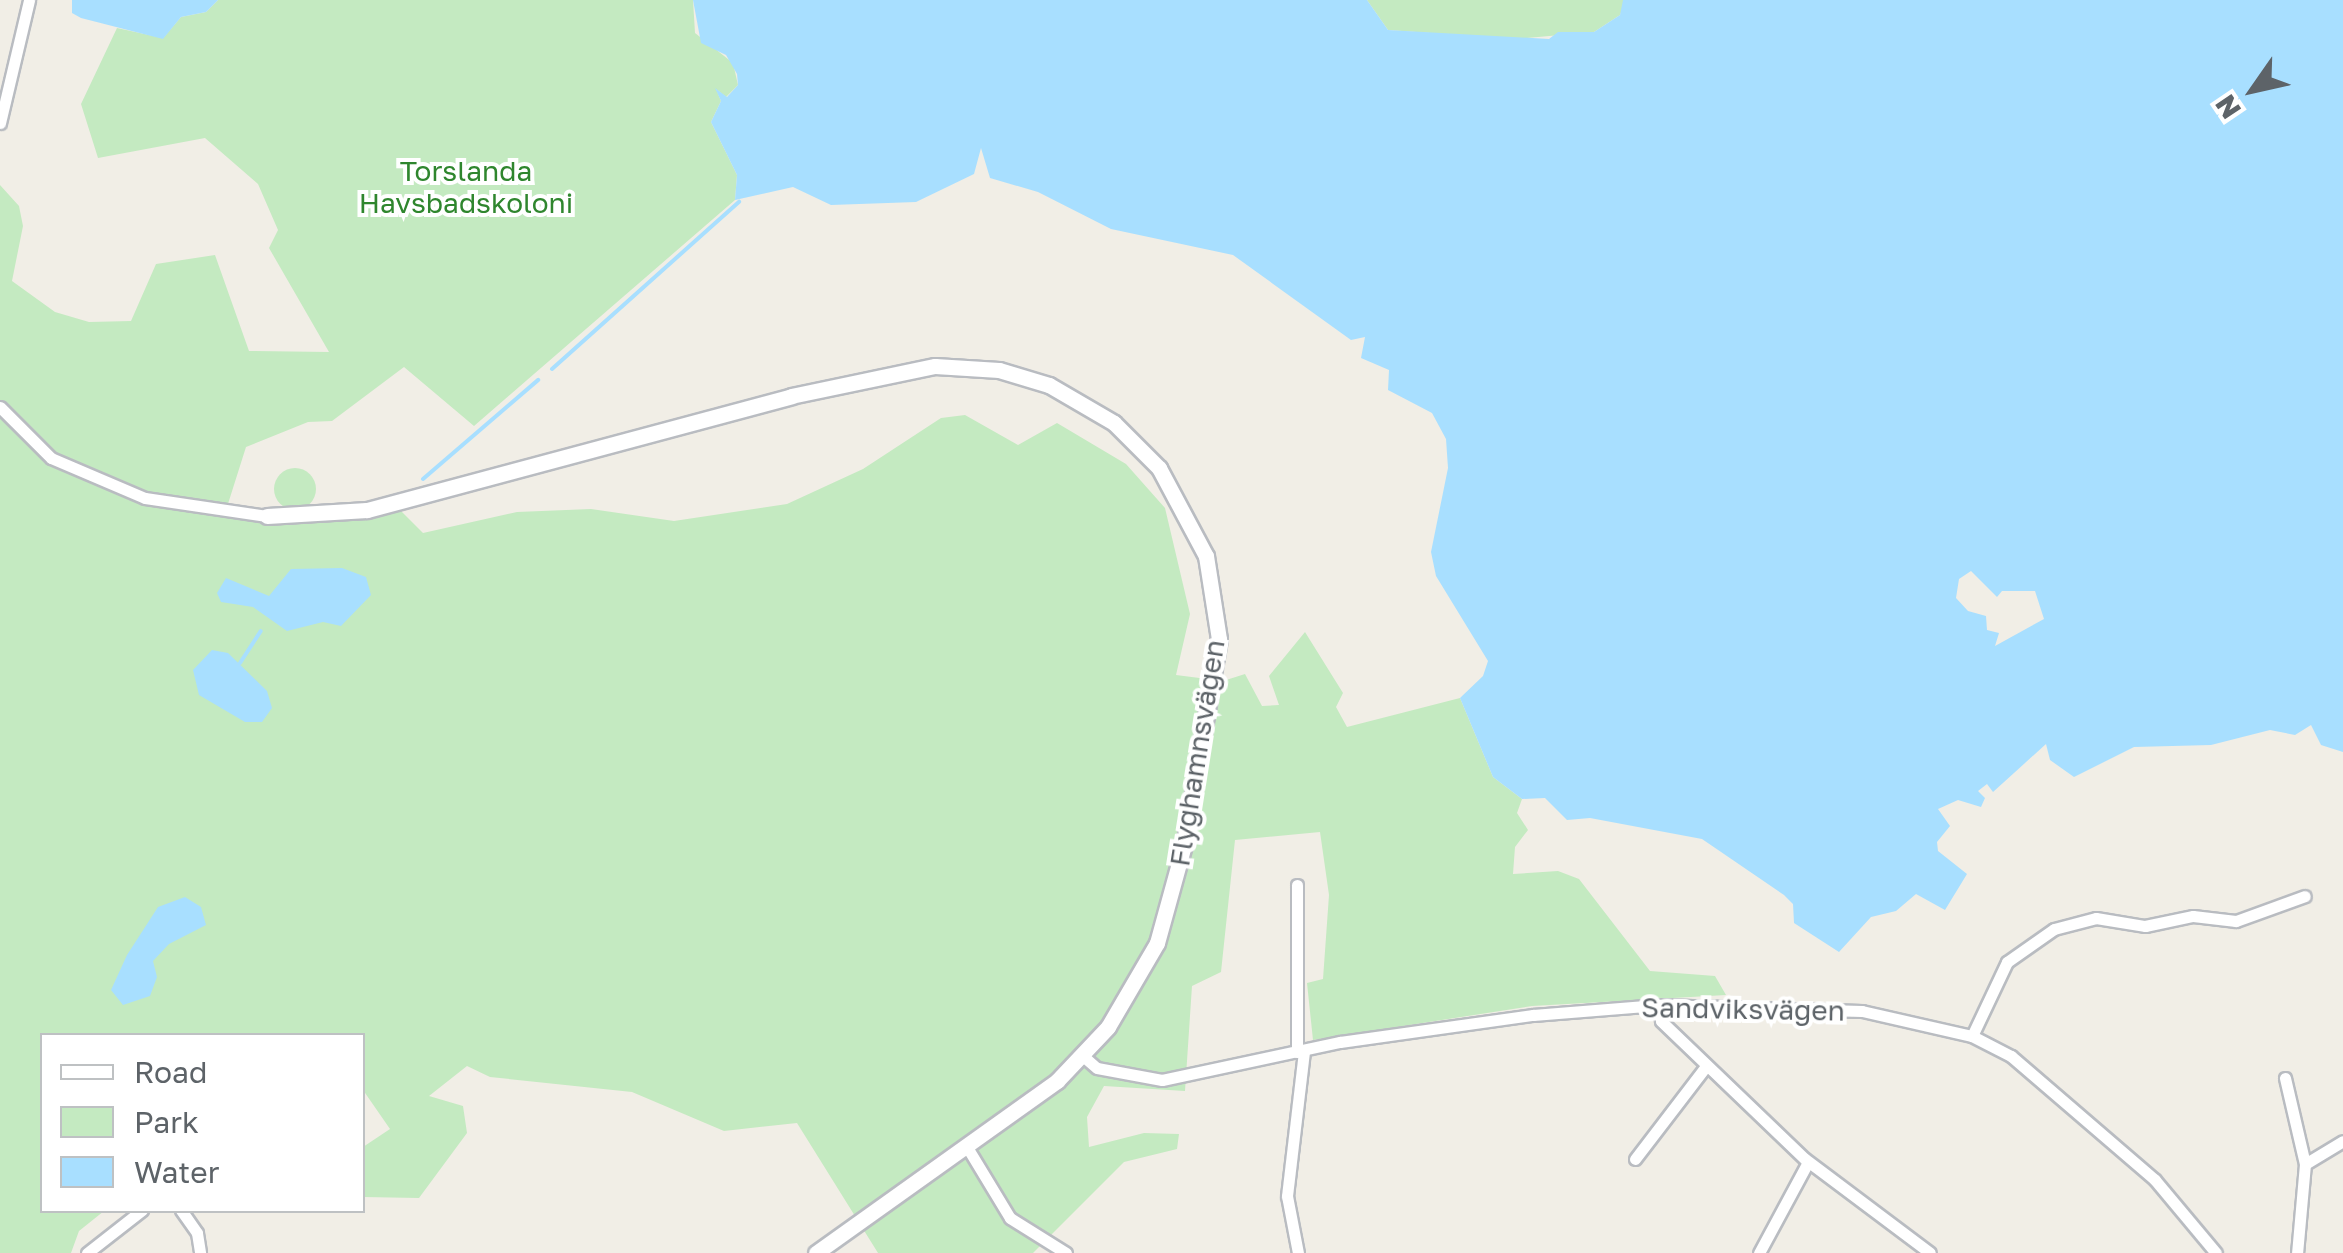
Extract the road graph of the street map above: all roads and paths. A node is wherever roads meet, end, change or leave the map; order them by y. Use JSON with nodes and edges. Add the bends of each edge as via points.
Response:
{"nodes":[{"id":1,"x":29,"y":0,"type":"edge"},
{"id":2,"x":0,"y":123,"type":"edge"},
{"id":3,"x":0,"y":407,"type":"edge"},
{"id":4,"x":268,"y":516,"type":"joint"},
{"id":5,"x":1297,"y":885,"type":"dead end"},
{"id":6,"x":2305,"y":896,"type":"dead end"},
{"id":7,"x":1658,"y":1004,"type":"junction"},
{"id":8,"x":1972,"y":1036,"type":"junction"},
{"id":9,"x":1300,"y":1051,"type":"junction"},
{"id":10,"x":1083,"y":1056,"type":"junction"},
{"id":11,"x":1706,"y":1066,"type":"junction"},
{"id":12,"x":2285,"y":1078,"type":"dead end"},
{"id":13,"x":2343,"y":1141,"type":"edge"},
{"id":14,"x":967,"y":1146,"type":"junction"},
{"id":15,"x":1635,"y":1159,"type":"dead end"},
{"id":16,"x":1808,"y":1162,"type":"junction"},
{"id":17,"x":2305,"y":1164,"type":"junction"},
{"id":18,"x":138,"y":1213,"type":"edge"},
{"id":19,"x":183,"y":1213,"type":"edge"},
{"id":20,"x":837,"y":1247,"type":"edge"},
{"id":21,"x":1925,"y":1251,"type":"edge"},
{"id":22,"x":88,"y":1253,"type":"edge"},
{"id":23,"x":200,"y":1253,"type":"edge"},
{"id":24,"x":816,"y":1253,"type":"edge"},
{"id":25,"x":1066,"y":1253,"type":"edge"},
{"id":26,"x":1298,"y":1253,"type":"edge"},
{"id":27,"x":1759,"y":1253,"type":"edge"},
{"id":28,"x":2216,"y":1253,"type":"edge"},
{"id":29,"x":2297,"y":1253,"type":"edge"}],
"edges":[{"from":1,"to":2,"type":"street"},
{"from":3,"to":4,"type":"street","via":[[51,458],[145,498]]},
{"from":4,"to":10,"type":"street","name":"Flyghamnsvägen","via":[[367,510],[908,368],[998,370],[1092,408],[1146,452],[1181,499],[1206,556],[1219,639],[1168,912],[1136,984]]},
{"from":5,"to":9,"type":"street"},
{"from":6,"to":8,"type":"street","via":[[2236,921],[2193,916],[2146,926],[2096,918],[2064,925],[2007,962]]},
{"from":7,"to":8,"type":"street","name":"Sandviksvägen","via":[[1834,1007]]},
{"from":7,"to":9,"type":"street","name":"Sandviksvägen","via":[[1458,1024]]},
{"from":7,"to":11,"type":"street","via":[[1661,1021]]},
{"from":8,"to":28,"type":"street","name":"Sandviksvägen","via":[[2011,1056],[2155,1180]]},
{"from":9,"to":10,"type":"street","name":"Sandviksvägen","via":[[1162,1080],[1097,1068]]},
{"from":9,"to":26,"type":"street","via":[[1287,1196]]},
{"from":10,"to":14,"type":"street","name":"Flyghamnsvägen"},
{"from":11,"to":15,"type":"street"},
{"from":11,"to":16,"type":"street"},
{"from":12,"to":17,"type":"street"},
{"from":13,"to":17,"type":"street"},
{"from":14,"to":20,"type":"street","name":"Flyghamnsvägen"},
{"from":14,"to":25,"type":"street","via":[[1010,1218]]},
{"from":16,"to":21,"type":"street"},
{"from":16,"to":27,"type":"street"},
{"from":17,"to":29,"type":"street"},
{"from":18,"to":22,"type":"street"},
{"from":19,"to":23,"type":"street","via":[[197,1233]]},
{"from":20,"to":24,"type":"street","name":"Flyghamnsvägen"}]}
